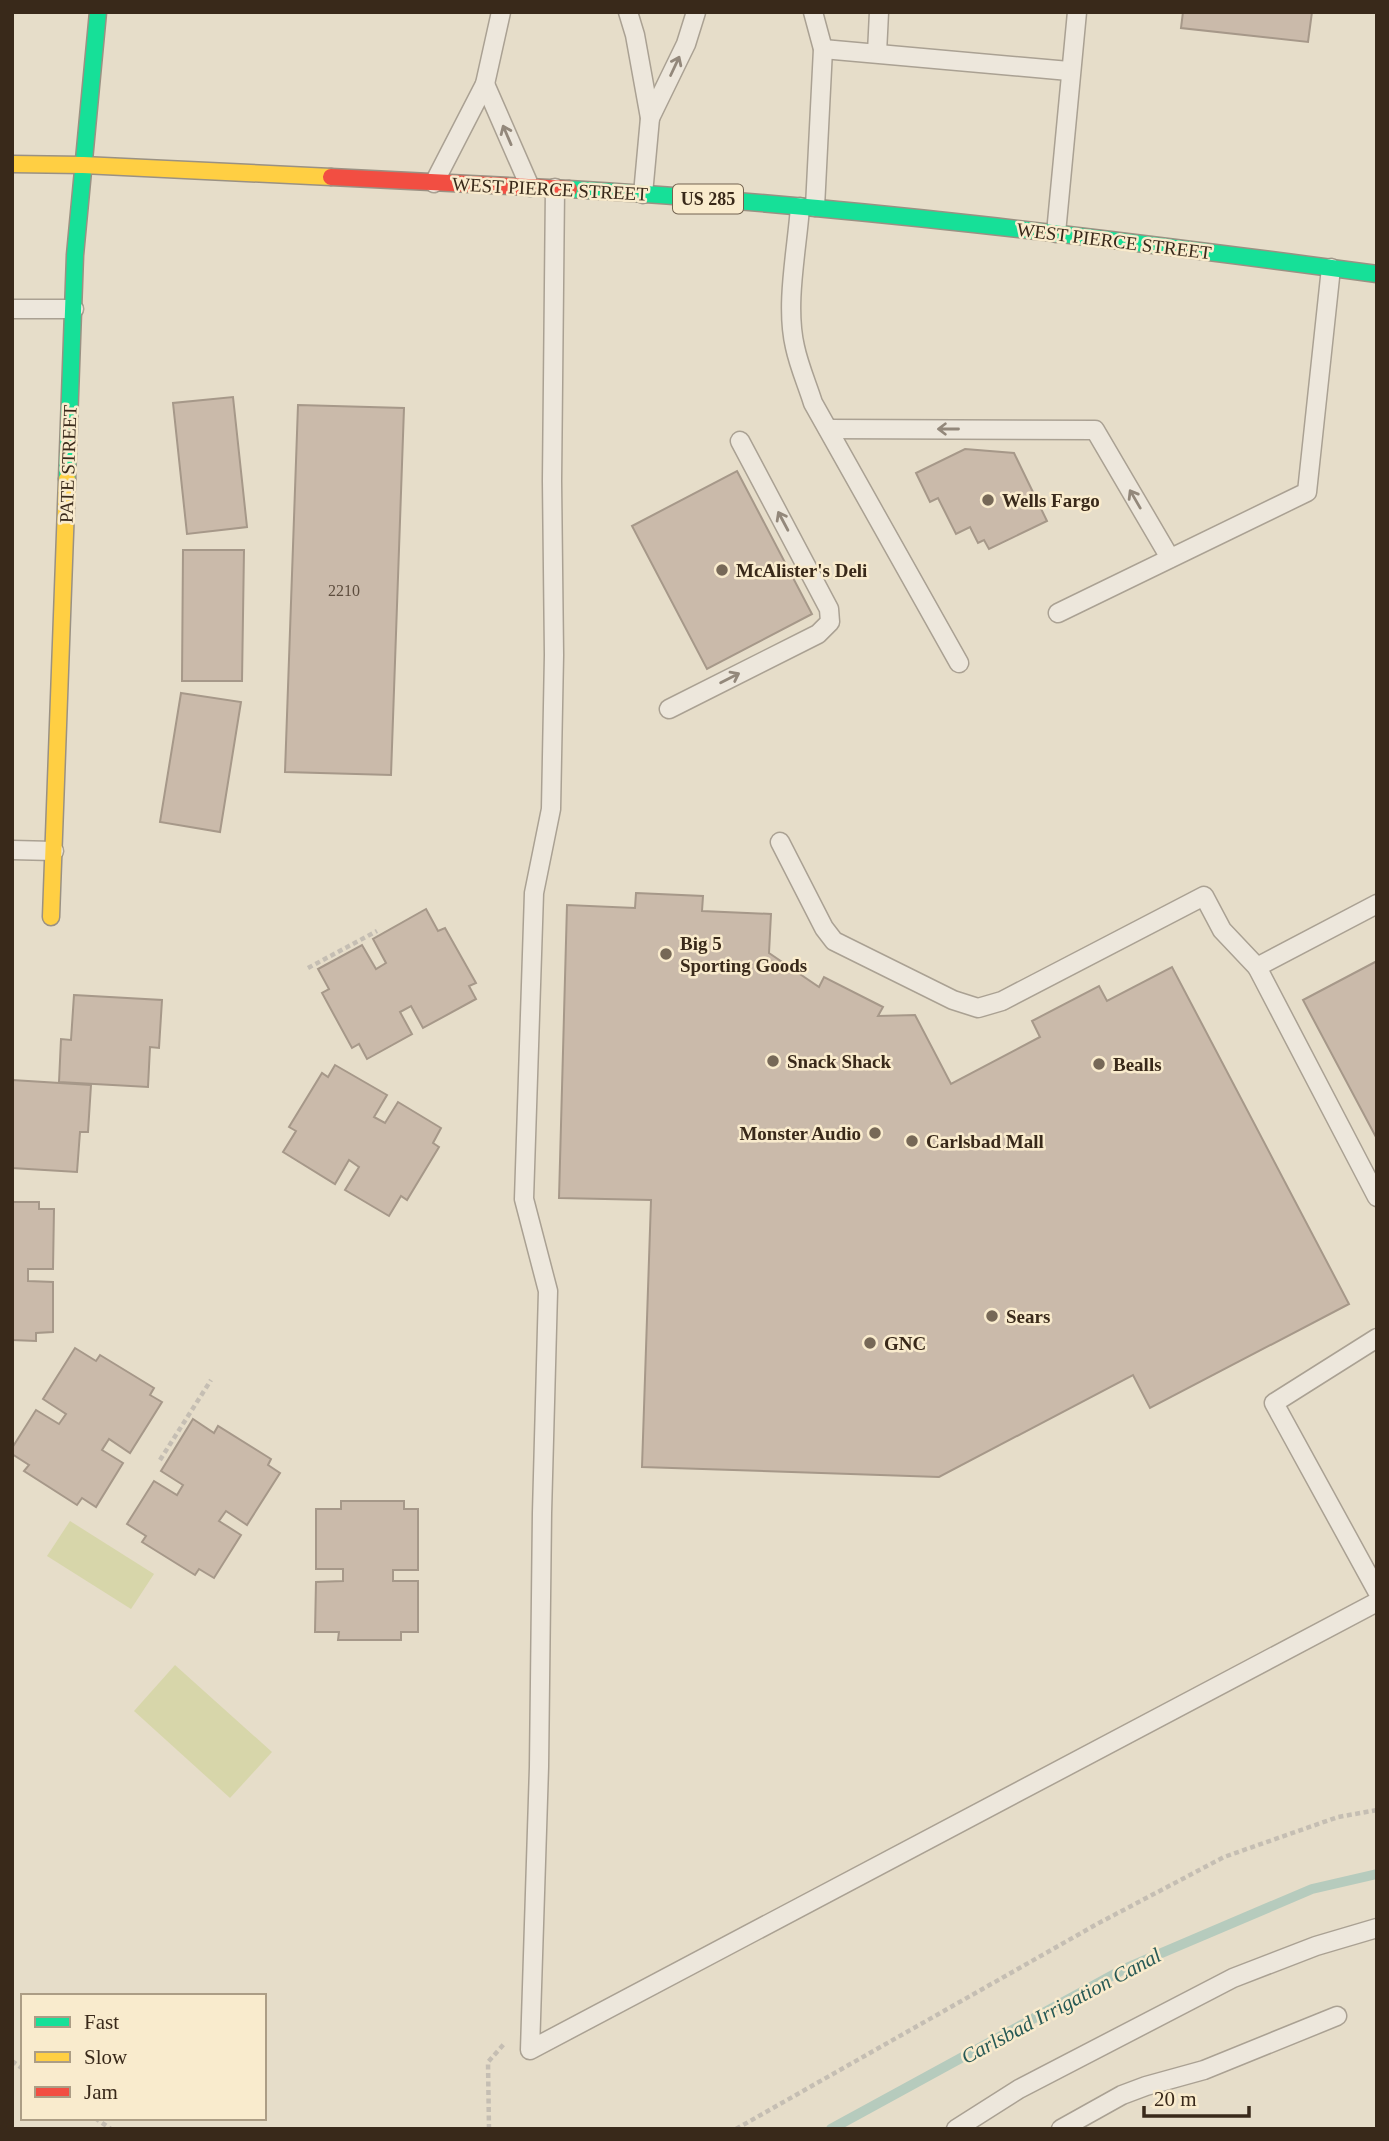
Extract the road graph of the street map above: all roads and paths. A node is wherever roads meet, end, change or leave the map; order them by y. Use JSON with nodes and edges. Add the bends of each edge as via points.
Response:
{"nodes":[{"id":1,"x":98,"y":12,"type":"edge"},
{"id":2,"x":501,"y":12,"type":"edge"},
{"id":3,"x":628,"y":12,"type":"edge"},
{"id":4,"x":696,"y":12,"type":"edge"},
{"id":5,"x":813,"y":12,"type":"edge"},
{"id":6,"x":879,"y":12,"type":"edge"},
{"id":7,"x":1077,"y":12,"type":"edge"},
{"id":8,"x":823,"y":49,"type":"junction"},
{"id":9,"x":877,"y":53,"type":"junction"},
{"id":10,"x":1069,"y":71,"type":"junction"},
{"id":11,"x":485,"y":84,"type":"junction"},
{"id":12,"x":650,"y":118,"type":"junction"},
{"id":13,"x":12,"y":164,"type":"edge"},
{"id":14,"x":83,"y":165,"type":"junction"},
{"id":15,"x":434,"y":183,"type":"junction"},
{"id":16,"x":530,"y":187,"type":"junction"},
{"id":17,"x":555,"y":188,"type":"junction"},
{"id":18,"x":643,"y":194,"type":"junction"},
{"id":19,"x":808,"y":207,"type":"junction"},
{"id":20,"x":1056,"y":233,"type":"junction"},
{"id":21,"x":1331,"y":268,"type":"junction"},
{"id":22,"x":1377,"y":274,"type":"edge"},
{"id":23,"x":12,"y":309,"type":"edge"},
{"id":24,"x":74,"y":309,"type":"junction"},
{"id":25,"x":828,"y":429,"type":"junction"},
{"id":26,"x":740,"y":441,"type":"dead end"},
{"id":27,"x":1170,"y":558,"type":"junction"},
{"id":28,"x":1058,"y":613,"type":"dead end"},
{"id":29,"x":958,"y":663,"type":"dead end"},
{"id":30,"x":669,"y":709,"type":"dead end"},
{"id":31,"x":780,"y":842,"type":"dead end"},
{"id":32,"x":12,"y":850,"type":"edge"},
{"id":33,"x":54,"y":851,"type":"junction"},
{"id":34,"x":1377,"y":904,"type":"edge"},
{"id":35,"x":51,"y":917,"type":"dead end"},
{"id":36,"x":377,"y":931,"type":"dead end"},
{"id":37,"x":1257,"y":967,"type":"junction"},
{"id":38,"x":308,"y":968,"type":"dead end"},
{"id":39,"x":1377,"y":1197,"type":"edge"},
{"id":40,"x":1377,"y":1338,"type":"edge"},
{"id":41,"x":211,"y":1380,"type":"dead end"},
{"id":42,"x":160,"y":1460,"type":"dead end"},
{"id":43,"x":1377,"y":1591,"type":"edge"},
{"id":44,"x":1377,"y":1602,"type":"edge"},
{"id":45,"x":1377,"y":1810,"type":"edge"},
{"id":46,"x":1377,"y":1928,"type":"edge"},
{"id":47,"x":531,"y":2016,"type":"junction"},
{"id":48,"x":1337,"y":2016,"type":"dead end"},
{"id":49,"x":489,"y":2129,"type":"edge"},
{"id":50,"x":736,"y":2129,"type":"edge"},
{"id":51,"x":956,"y":2129,"type":"edge"},
{"id":52,"x":1061,"y":2129,"type":"edge"}],
"edges":[{"from":1,"to":14,"type":"main road","name":"PATE STREET"},
{"from":2,"to":11,"type":"lane"},
{"from":3,"to":12,"type":"lane"},
{"from":12,"to":4,"type":"lane","one_way":true,"via":[[686,44]]},
{"from":5,"to":8,"type":"lane"},
{"from":6,"to":9,"type":"lane"},
{"from":7,"to":10,"type":"lane"},
{"from":8,"to":9,"type":"lane"},
{"from":8,"to":19,"type":"lane"},
{"from":9,"to":10,"type":"lane"},
{"from":10,"to":20,"type":"lane"},
{"from":11,"to":15,"type":"lane"},
{"from":16,"to":11,"type":"lane","one_way":true},
{"from":12,"to":18,"type":"lane"},
{"from":13,"to":14,"type":"main road","name":"WEST PIERCE STREET","number":"US 285"},
{"from":14,"to":15,"type":"main road","name":"WEST PIERCE STREET","number":"US 285"},
{"from":14,"to":24,"type":"main road","name":"PATE STREET"},
{"from":15,"to":16,"type":"main road","name":"WEST PIERCE STREET","number":"US 285"},
{"from":16,"to":17,"type":"main road","name":"WEST PIERCE STREET","number":"US 285"},
{"from":17,"to":18,"type":"main road","name":"WEST PIERCE STREET","number":"US 285"},
{"from":17,"to":47,"type":"lane","via":[[551,809],[534,893],[524,1199],[548,1291]]},
{"from":18,"to":19,"type":"main road","name":"WEST PIERCE STREET","number":"US 285"},
{"from":19,"to":20,"type":"main road","name":"WEST PIERCE STREET","number":"US 285"},
{"from":19,"to":25,"type":"lane","via":[[792,306],[794,345],[813,403]]},
{"from":20,"to":21,"type":"main road","name":"WEST PIERCE STREET","number":"US 285"},
{"from":21,"to":22,"type":"main road","name":"WEST PIERCE STREET","number":"US 285"},
{"from":21,"to":27,"type":"lane","via":[[1307,492]]},
{"from":23,"to":24,"type":"lane"},
{"from":24,"to":33,"type":"main road","name":"PATE STREET"},
{"from":27,"to":25,"type":"lane","one_way":true,"via":[[1095,430]]},
{"from":25,"to":29,"type":"lane"},
{"from":30,"to":26,"type":"lane","one_way":true,"via":[[818,634],[830,622],[829,609]]},
{"from":27,"to":28,"type":"lane"},
{"from":31,"to":37,"type":"lane","via":[[834,941],[953,1000],[978,1007],[1002,1001],[1204,896],[1222,930]]},
{"from":32,"to":33,"type":"lane"},
{"from":33,"to":35,"type":"main road","name":"PATE STREET"},
{"from":34,"to":37,"type":"lane"},
{"from":36,"to":38,"type":"path"},
{"from":37,"to":39,"type":"lane"},
{"from":40,"to":43,"type":"lane","via":[[1274,1403]]},
{"from":41,"to":42,"type":"path"},
{"from":44,"to":47,"type":"lane","via":[[530,2050]]},
{"from":45,"to":50,"type":"path","via":[[1338,1817],[1224,1857]]},
{"from":46,"to":51,"type":"lane","via":[[1233,1978],[1019,2089]]},
{"from":47,"to":49,"type":"path","via":[[488,2063]]},
{"from":48,"to":52,"type":"lane","via":[[1204,2070],[1122,2095]]}]}
